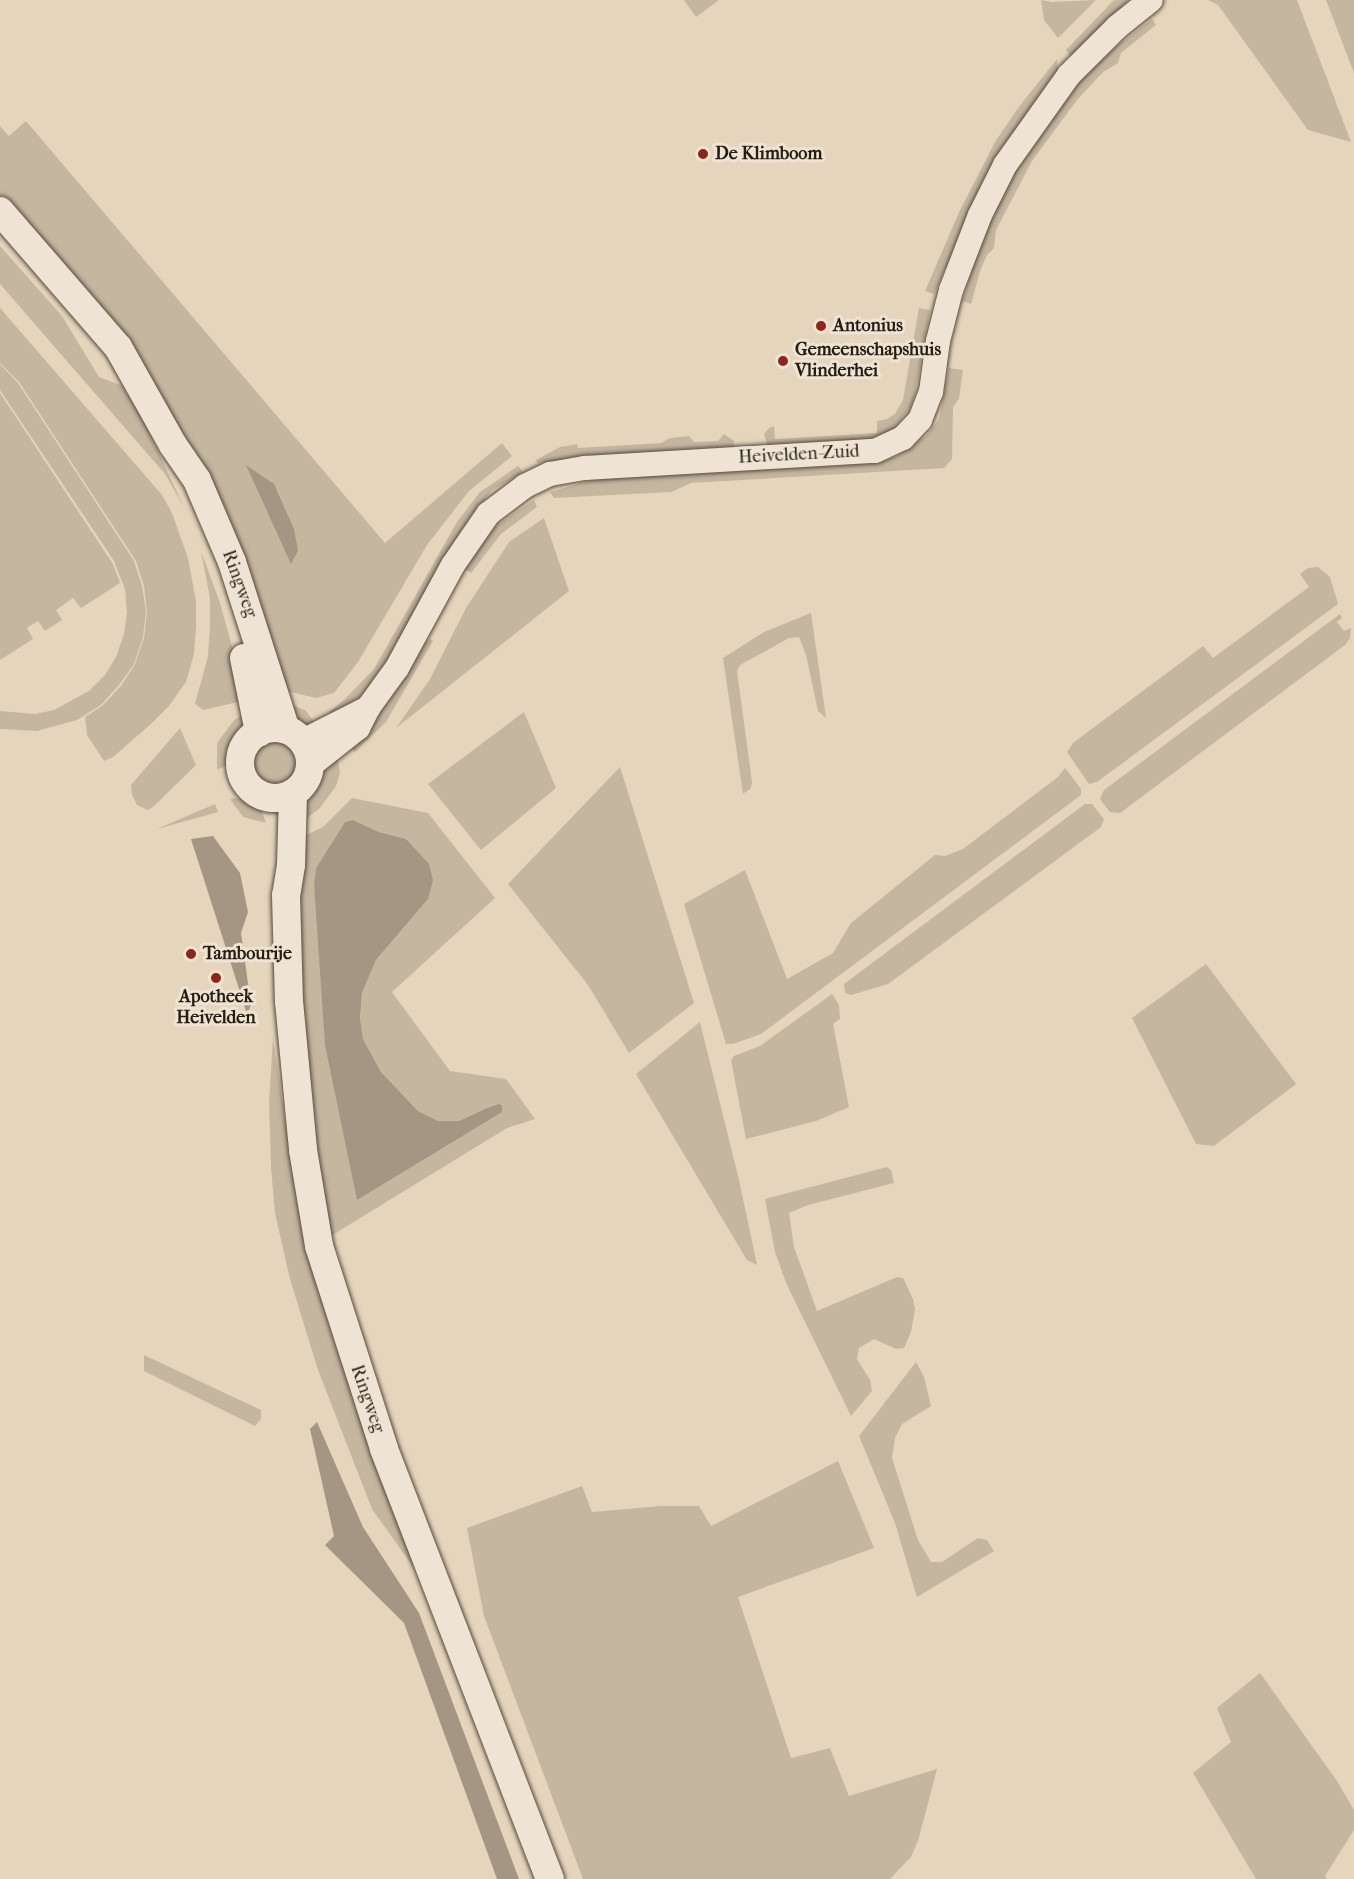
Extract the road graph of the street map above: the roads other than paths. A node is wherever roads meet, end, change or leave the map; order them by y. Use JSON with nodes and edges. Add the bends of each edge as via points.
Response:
{"nodes":[{"id":1,"x":1151,"y":0,"type":"edge"},
{"id":2,"x":0,"y":211,"type":"edge"},
{"id":3,"x":290,"y":742,"type":"junction"},
{"id":4,"x":280,"y":796,"type":"junction"},
{"id":5,"x":550,"y":1879,"type":"edge"}],
"edges":[{"from":1,"to":3,"type":"street","name":"Heivelden-Zuid","via":[[1117,27],[1069,75],[1005,165],[980,215],[951,290],[931,392],[920,420],[903,438],[875,451],[585,468],[537,480],[488,514],[453,565],[398,668],[358,728]]},
{"from":2,"to":3,"type":"main road","name":"Ringweg","via":[[118,347],[173,445],[237,630]]},
{"from":3,"to":4,"type":"main road","via":[[302,786]]},
{"from":3,"to":4,"type":"main road","via":[[243,750],[240,762],[248,785]]},
{"from":4,"to":5,"type":"main road","name":"Ringweg","via":[[277,863],[286,895],[292,1054],[319,1246],[384,1449]]}]}
